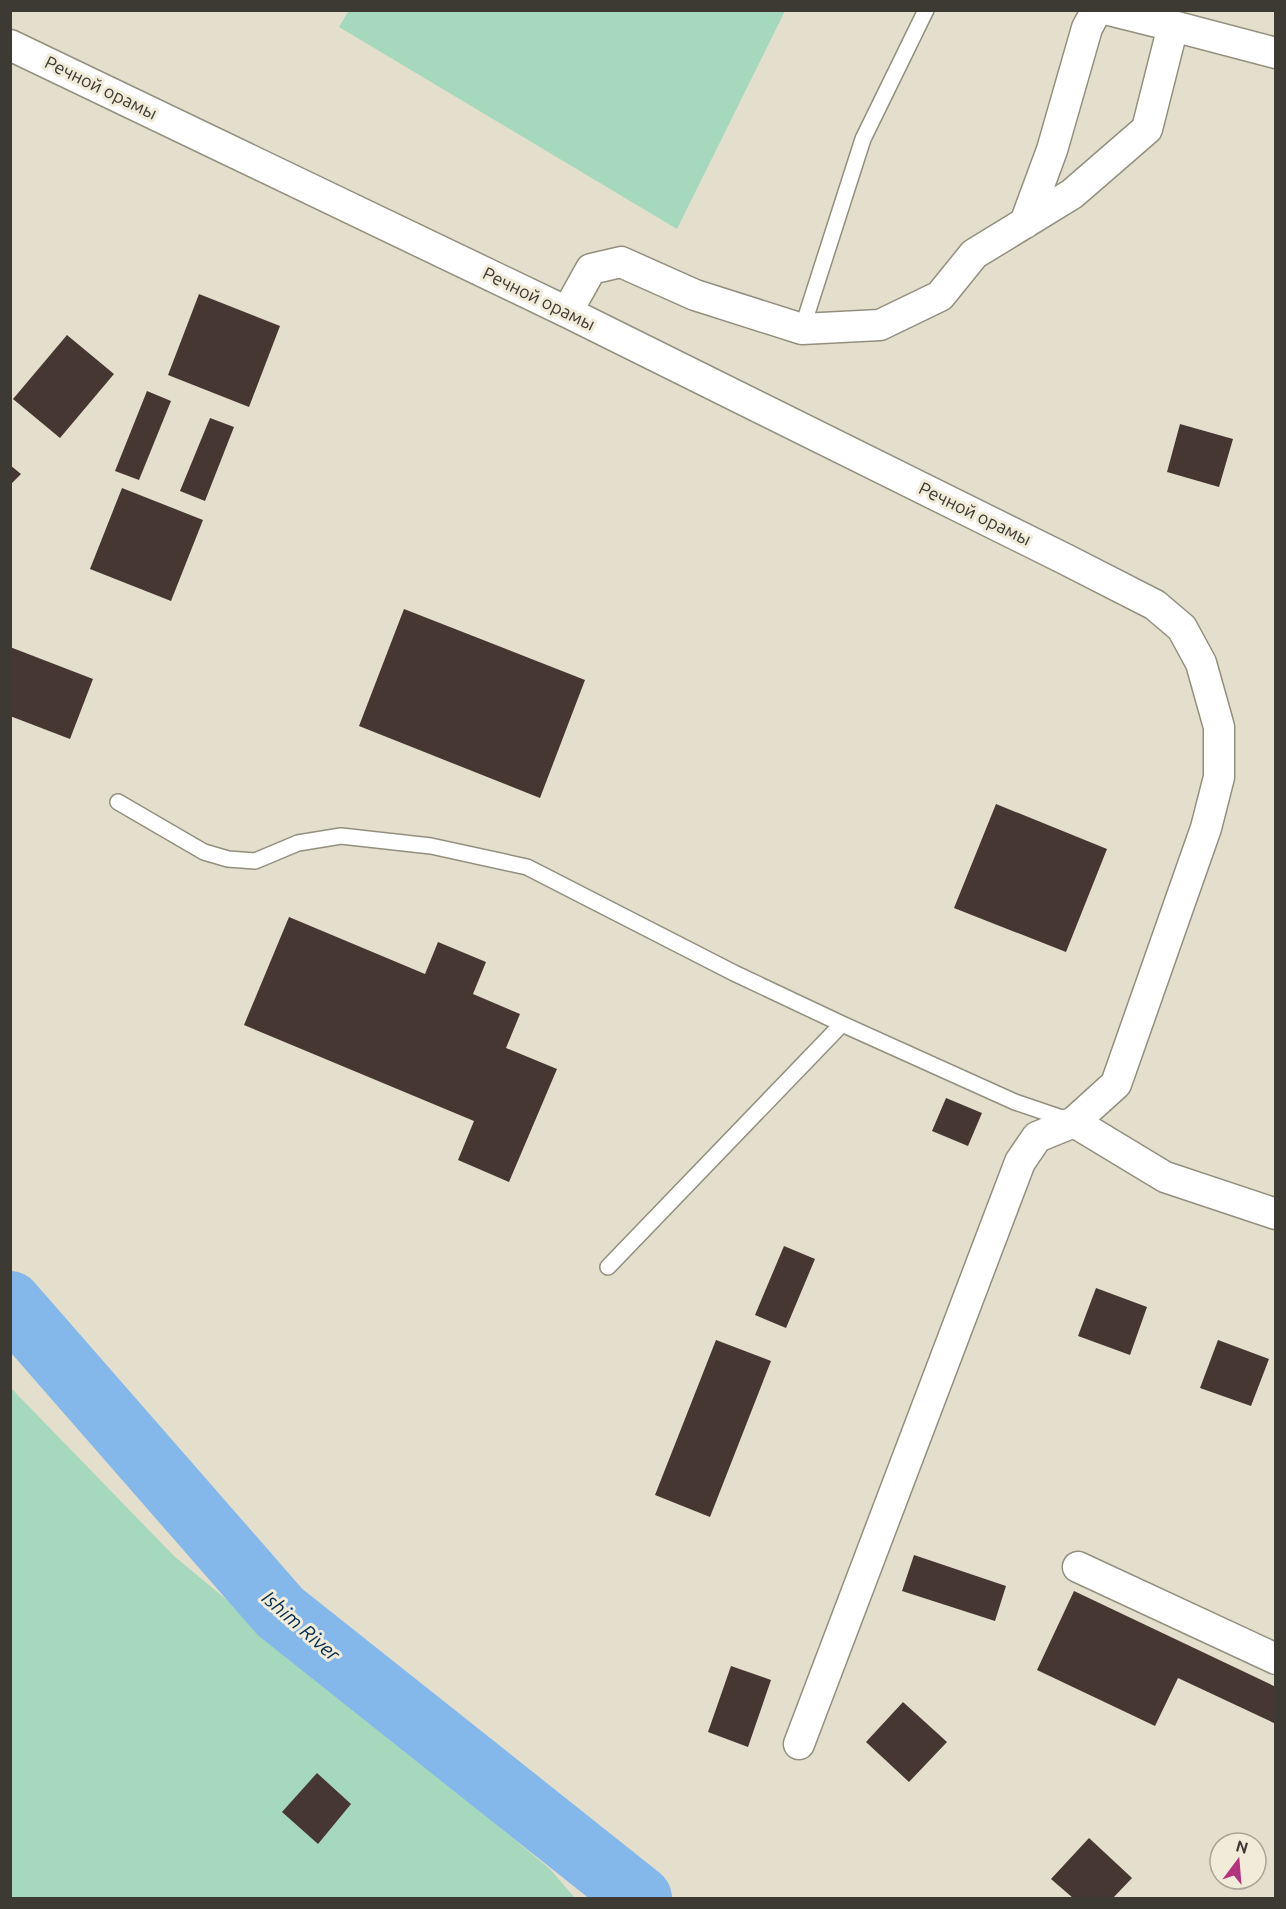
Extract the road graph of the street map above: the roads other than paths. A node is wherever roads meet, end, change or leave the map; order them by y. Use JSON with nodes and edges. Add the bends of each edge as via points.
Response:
{"nodes":[{"id":1,"x":926,"y":10,"type":"edge"},
{"id":2,"x":1100,"y":10,"type":"edge"},
{"id":3,"x":1109,"y":10,"type":"edge"},
{"id":4,"x":1173,"y":26,"type":"junction"},
{"id":5,"x":10,"y":45,"type":"edge"},
{"id":6,"x":1275,"y":53,"type":"edge"},
{"id":7,"x":1025,"y":223,"type":"junction"},
{"id":8,"x":567,"y":312,"type":"junction"},
{"id":9,"x":802,"y":328,"type":"junction"},
{"id":10,"x":118,"y":801,"type":"dead end"},
{"id":11,"x":843,"y":1024,"type":"junction"},
{"id":12,"x":1074,"y":1122,"type":"junction"},
{"id":13,"x":1275,"y":1214,"type":"edge"},
{"id":14,"x":608,"y":1267,"type":"dead end"},
{"id":15,"x":1078,"y":1567,"type":"dead end"},
{"id":16,"x":1275,"y":1659,"type":"edge"},
{"id":17,"x":799,"y":1744,"type":"dead end"}],
"edges":[{"from":1,"to":9,"type":"lane","via":[[862,139]]},
{"from":2,"to":7,"type":"street","via":[[1087,28],[1052,150]]},
{"from":3,"to":4,"type":"street"},
{"from":4,"to":6,"type":"street"},
{"from":4,"to":7,"type":"street","via":[[1147,129],[1072,194]]},
{"from":5,"to":8,"type":"street","name":"Речной орамы"},
{"from":7,"to":9,"type":"street","via":[[974,254],[940,296],[880,325]]},
{"from":8,"to":9,"type":"street","via":[[591,269],[621,262],[695,295]]},
{"from":8,"to":12,"type":"street","name":"Речной орамы","via":[[1065,559],[1155,606],[1182,628],[1201,663],[1219,726],[1219,777],[1206,828],[1116,1084]]},
{"from":10,"to":11,"type":"lane","via":[[204,852],[228,859],[255,861],[298,843],[341,836],[431,846],[527,867]]},
{"from":11,"to":12,"type":"lane","via":[[1015,1102]]},
{"from":11,"to":14,"type":"lane"},
{"from":12,"to":13,"type":"street","via":[[1164,1178]]},
{"from":12,"to":17,"type":"street","via":[[1037,1137],[1020,1162]]},
{"from":15,"to":16,"type":"street"}]}
